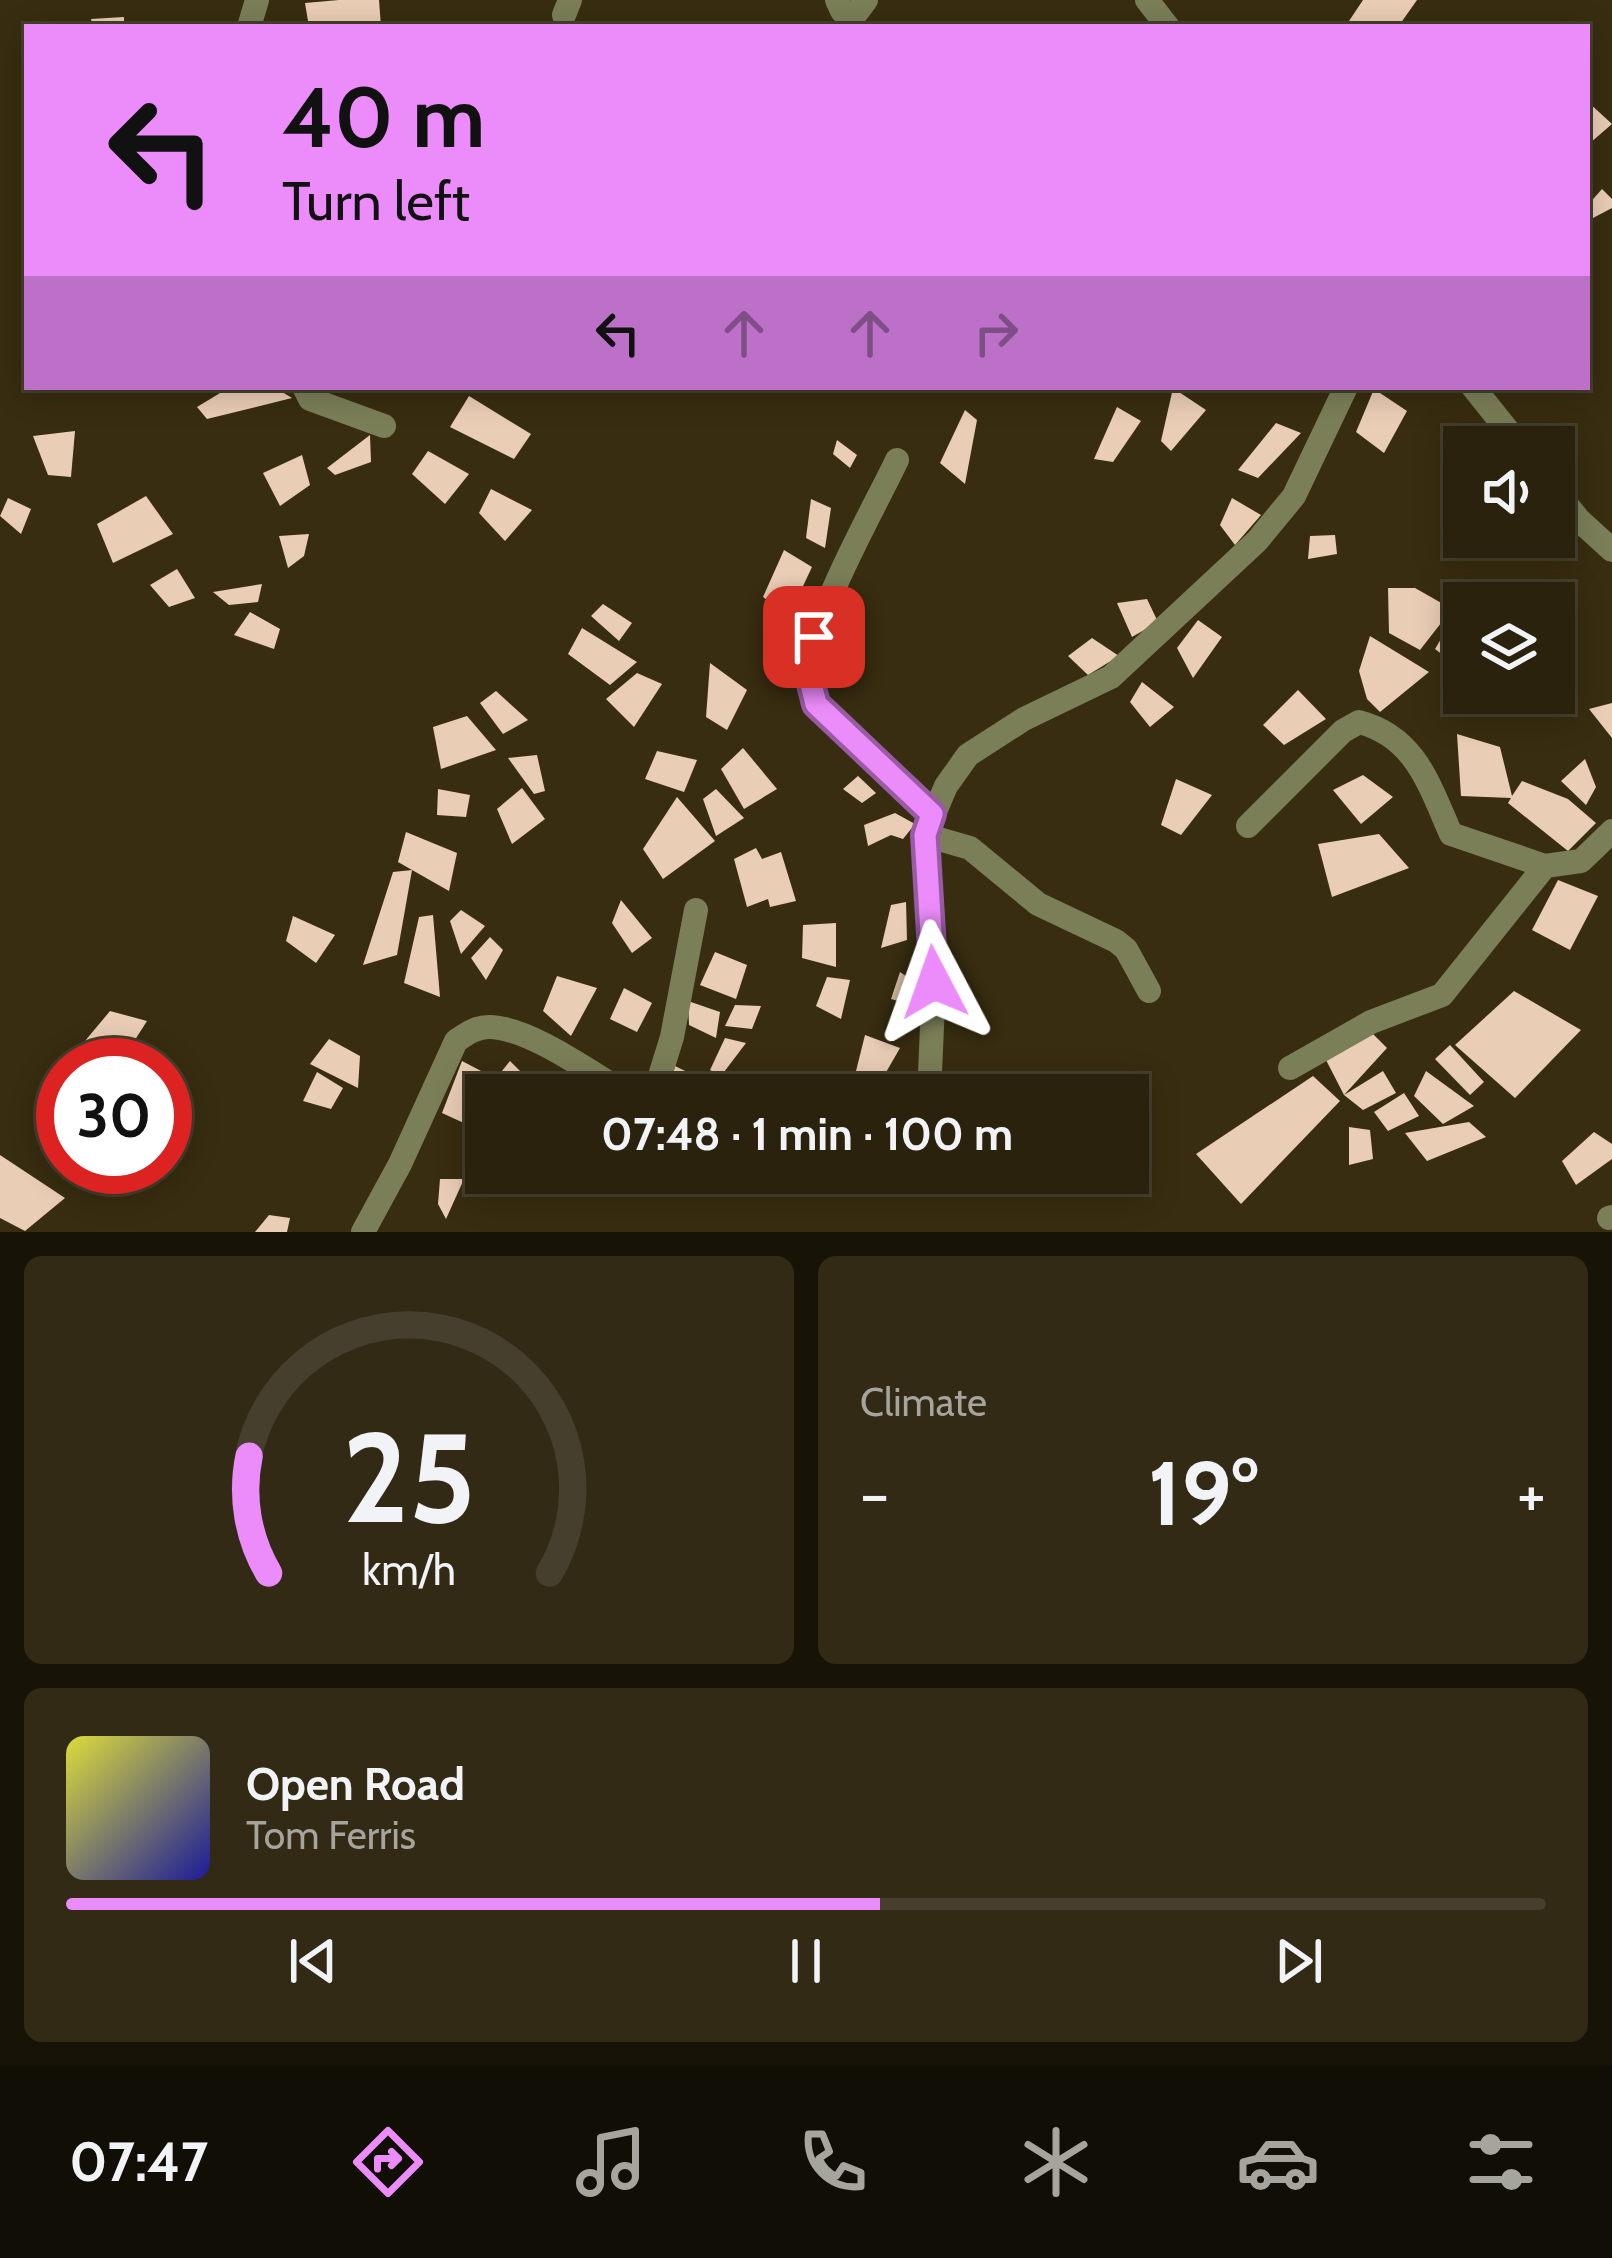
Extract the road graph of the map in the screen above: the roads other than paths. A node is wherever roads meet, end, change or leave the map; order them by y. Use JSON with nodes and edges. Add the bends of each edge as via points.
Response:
{"nodes":[{"id":1,"x":837,"y":0,"type":"edge"},
{"id":2,"x":866,"y":0,"type":"edge"},
{"id":3,"x":1147,"y":0,"type":"edge"},
{"id":4,"x":1166,"y":24,"type":"edge"},
{"id":5,"x":306,"y":390,"type":"edge"},
{"id":6,"x":1345,"y":390,"type":"edge"},
{"id":7,"x":1475,"y":390,"type":"edge"},
{"id":8,"x":384,"y":426,"type":"dead end"},
{"id":9,"x":1504,"y":426,"type":"edge"},
{"id":10,"x":897,"y":460,"type":"dead end"},
{"id":11,"x":1575,"y":515,"type":"edge"},
{"id":12,"x":1612,"y":550,"type":"edge"},
{"id":13,"x":928,"y":824,"type":"junction"},
{"id":14,"x":1248,"y":826,"type":"dead end"},
{"id":15,"x":1612,"y":831,"type":"edge"},
{"id":16,"x":1545,"y":866,"type":"junction"},
{"id":17,"x":696,"y":910,"type":"dead end"},
{"id":18,"x":1149,"y":991,"type":"dead end"},
{"id":19,"x":1290,"y":1068,"type":"dead end"},
{"id":20,"x":592,"y":1074,"type":"edge"},
{"id":21,"x":661,"y":1074,"type":"edge"},
{"id":22,"x":930,"y":1074,"type":"edge"},
{"id":23,"x":363,"y":1232,"type":"edge"}],
"edges":[{"from":1,"to":2,"type":"street","via":[[854,16]]},
{"from":3,"to":4,"type":"street"},
{"from":5,"to":8,"type":"street","via":[[310,399]]},
{"from":6,"to":13,"type":"street","via":[[1294,496],[1257,541],[1111,676],[968,755]]},
{"from":7,"to":9,"type":"street"},
{"from":10,"to":13,"type":"street","via":[[814,637],[810,680],[816,704]]},
{"from":11,"to":12,"type":"street"},
{"from":13,"to":18,"type":"street","via":[[1038,904],[1116,941]]},
{"from":13,"to":22,"type":"street"},
{"from":14,"to":16,"type":"street","via":[[1359,722],[1390,732],[1421,767],[1450,833]]},
{"from":15,"to":16,"type":"street","via":[[1581,861]]},
{"from":16,"to":19,"type":"street","via":[[1442,994],[1370,1022]]},
{"from":17,"to":21,"type":"street"},
{"from":20,"to":23,"type":"street","via":[[531,1039],[490,1027],[456,1041]]}]}
